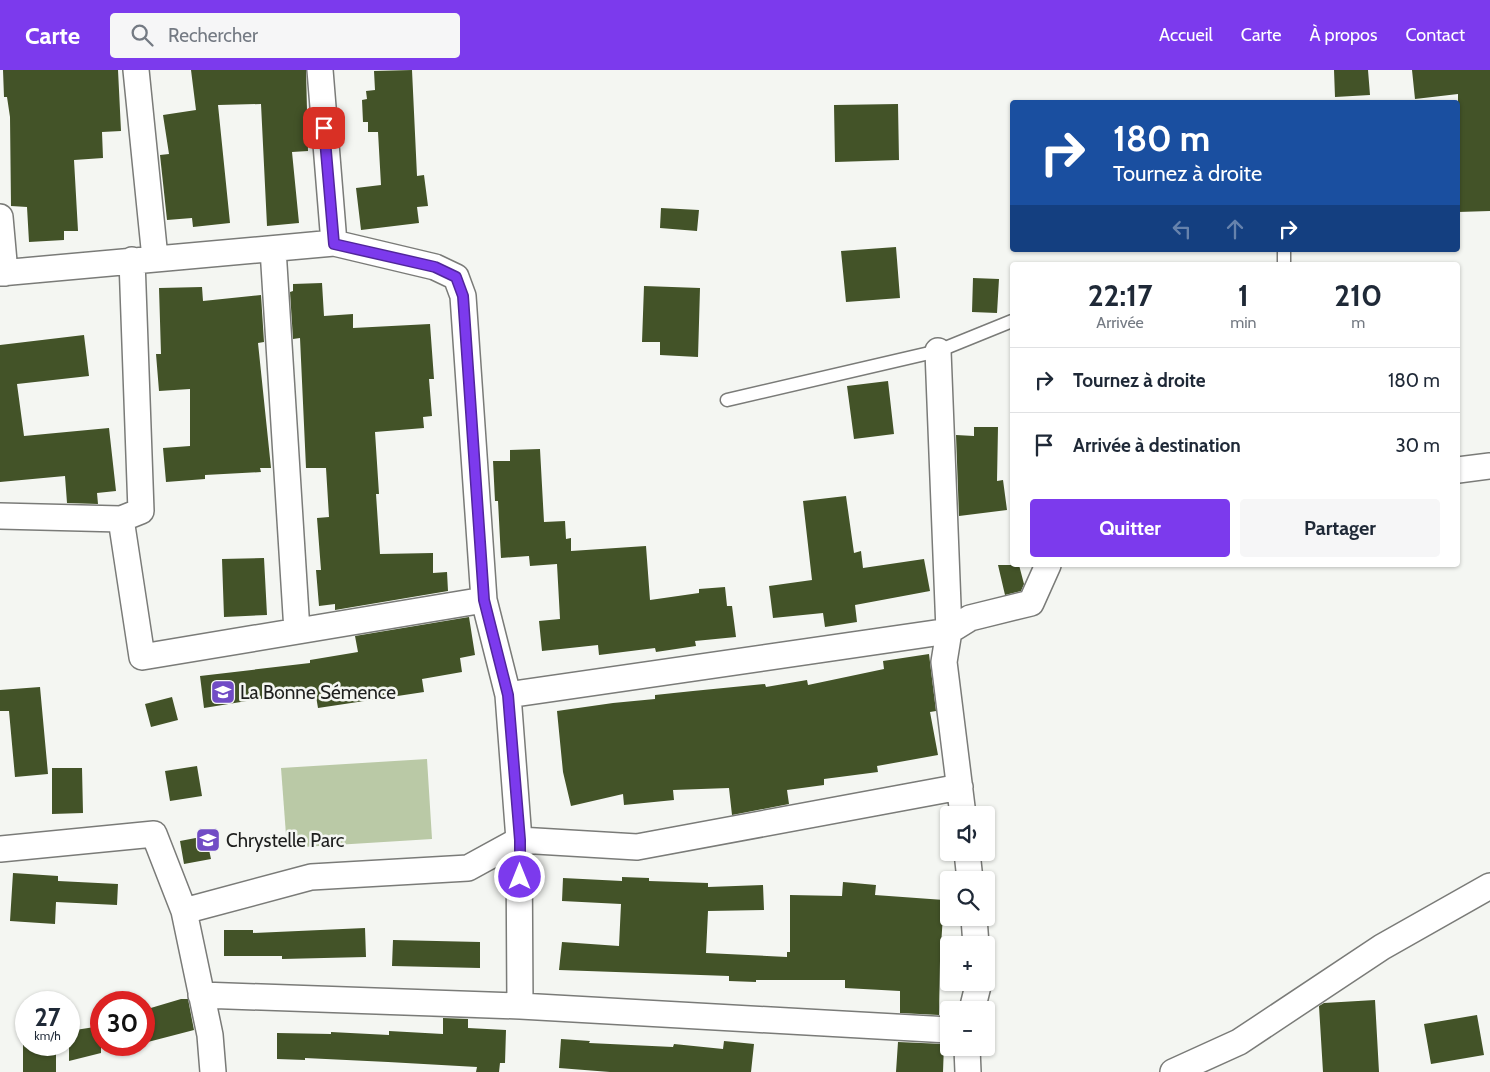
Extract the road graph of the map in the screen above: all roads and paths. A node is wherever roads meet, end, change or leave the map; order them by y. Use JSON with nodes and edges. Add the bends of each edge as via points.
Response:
{"nodes":[{"id":1,"x":136,"y":70,"type":"edge"},
{"id":2,"x":320,"y":70,"type":"edge"},
{"id":3,"x":0,"y":217,"type":"edge"},
{"id":4,"x":334,"y":244,"type":"junction"},
{"id":5,"x":273,"y":249,"type":"junction"},
{"id":6,"x":143,"y":259,"type":"junction"},
{"id":7,"x":2,"y":273,"type":"edge"},
{"id":8,"x":1010,"y":322,"type":"edge"},
{"id":9,"x":938,"y":351,"type":"junction"},
{"id":10,"x":726,"y":400,"type":"dead end"},
{"id":11,"x":1490,"y":466,"type":"edge"},
{"id":12,"x":1460,"y":470,"type":"edge"},
{"id":13,"x":0,"y":516,"type":"edge"},
{"id":14,"x":120,"y":519,"type":"junction"},
{"id":15,"x":1047,"y":567,"type":"edge"},
{"id":16,"x":484,"y":600,"type":"junction"},
{"id":17,"x":297,"y":631,"type":"junction"},
{"id":18,"x":949,"y":631,"type":"junction"},
{"id":19,"x":508,"y":695,"type":"junction"},
{"id":20,"x":960,"y":787,"type":"junction"},
{"id":21,"x":962,"y":806,"type":"edge"},
{"id":22,"x":520,"y":840,"type":"junction"},
{"id":23,"x":0,"y":849,"type":"edge"},
{"id":24,"x":1490,"y":886,"type":"edge"},
{"id":25,"x":184,"y":911,"type":"junction"},
{"id":26,"x":201,"y":995,"type":"junction"},
{"id":27,"x":520,"y":1006,"type":"junction"},
{"id":28,"x":940,"y":1029,"type":"edge"},
{"id":29,"x":967,"y":1056,"type":"edge"},
{"id":30,"x":213,"y":1072,"type":"edge"},
{"id":31,"x":968,"y":1072,"type":"edge"},
{"id":32,"x":1173,"y":1072,"type":"edge"}],
"edges":[{"from":1,"to":6,"type":"street"},
{"from":2,"to":4,"type":"street"},
{"from":3,"to":7,"type":"street"},
{"from":4,"to":5,"type":"street"},
{"from":4,"to":16,"type":"street","via":[[435,267],[456,277],[463,296]]},
{"from":5,"to":6,"type":"street"},
{"from":5,"to":17,"type":"street"},
{"from":6,"to":7,"type":"street"},
{"from":6,"to":14,"type":"street","via":[[141,512]]},
{"from":8,"to":9,"type":"lane"},
{"from":9,"to":10,"type":"lane"},
{"from":9,"to":18,"type":"street"},
{"from":11,"to":12,"type":"street"},
{"from":13,"to":14,"type":"street"},
{"from":14,"to":17,"type":"street","via":[[142,657]]},
{"from":15,"to":18,"type":"street","via":[[1031,603],[970,618]]},
{"from":16,"to":17,"type":"street"},
{"from":16,"to":19,"type":"street"},
{"from":18,"to":19,"type":"street"},
{"from":18,"to":20,"type":"street","via":[[944,662]]},
{"from":19,"to":22,"type":"street"},
{"from":20,"to":21,"type":"street"},
{"from":20,"to":22,"type":"street","via":[[637,847]]},
{"from":22,"to":25,"type":"street","via":[[468,868],[312,877]]},
{"from":22,"to":27,"type":"street"},
{"from":23,"to":25,"type":"street","via":[[154,834]]},
{"from":24,"to":32,"type":"street","via":[[1382,947],[1239,1042]]},
{"from":25,"to":26,"type":"street"},
{"from":26,"to":27,"type":"street"},
{"from":26,"to":30,"type":"street","via":[[210,1035]]},
{"from":27,"to":28,"type":"street"},
{"from":29,"to":31,"type":"street"}]}
